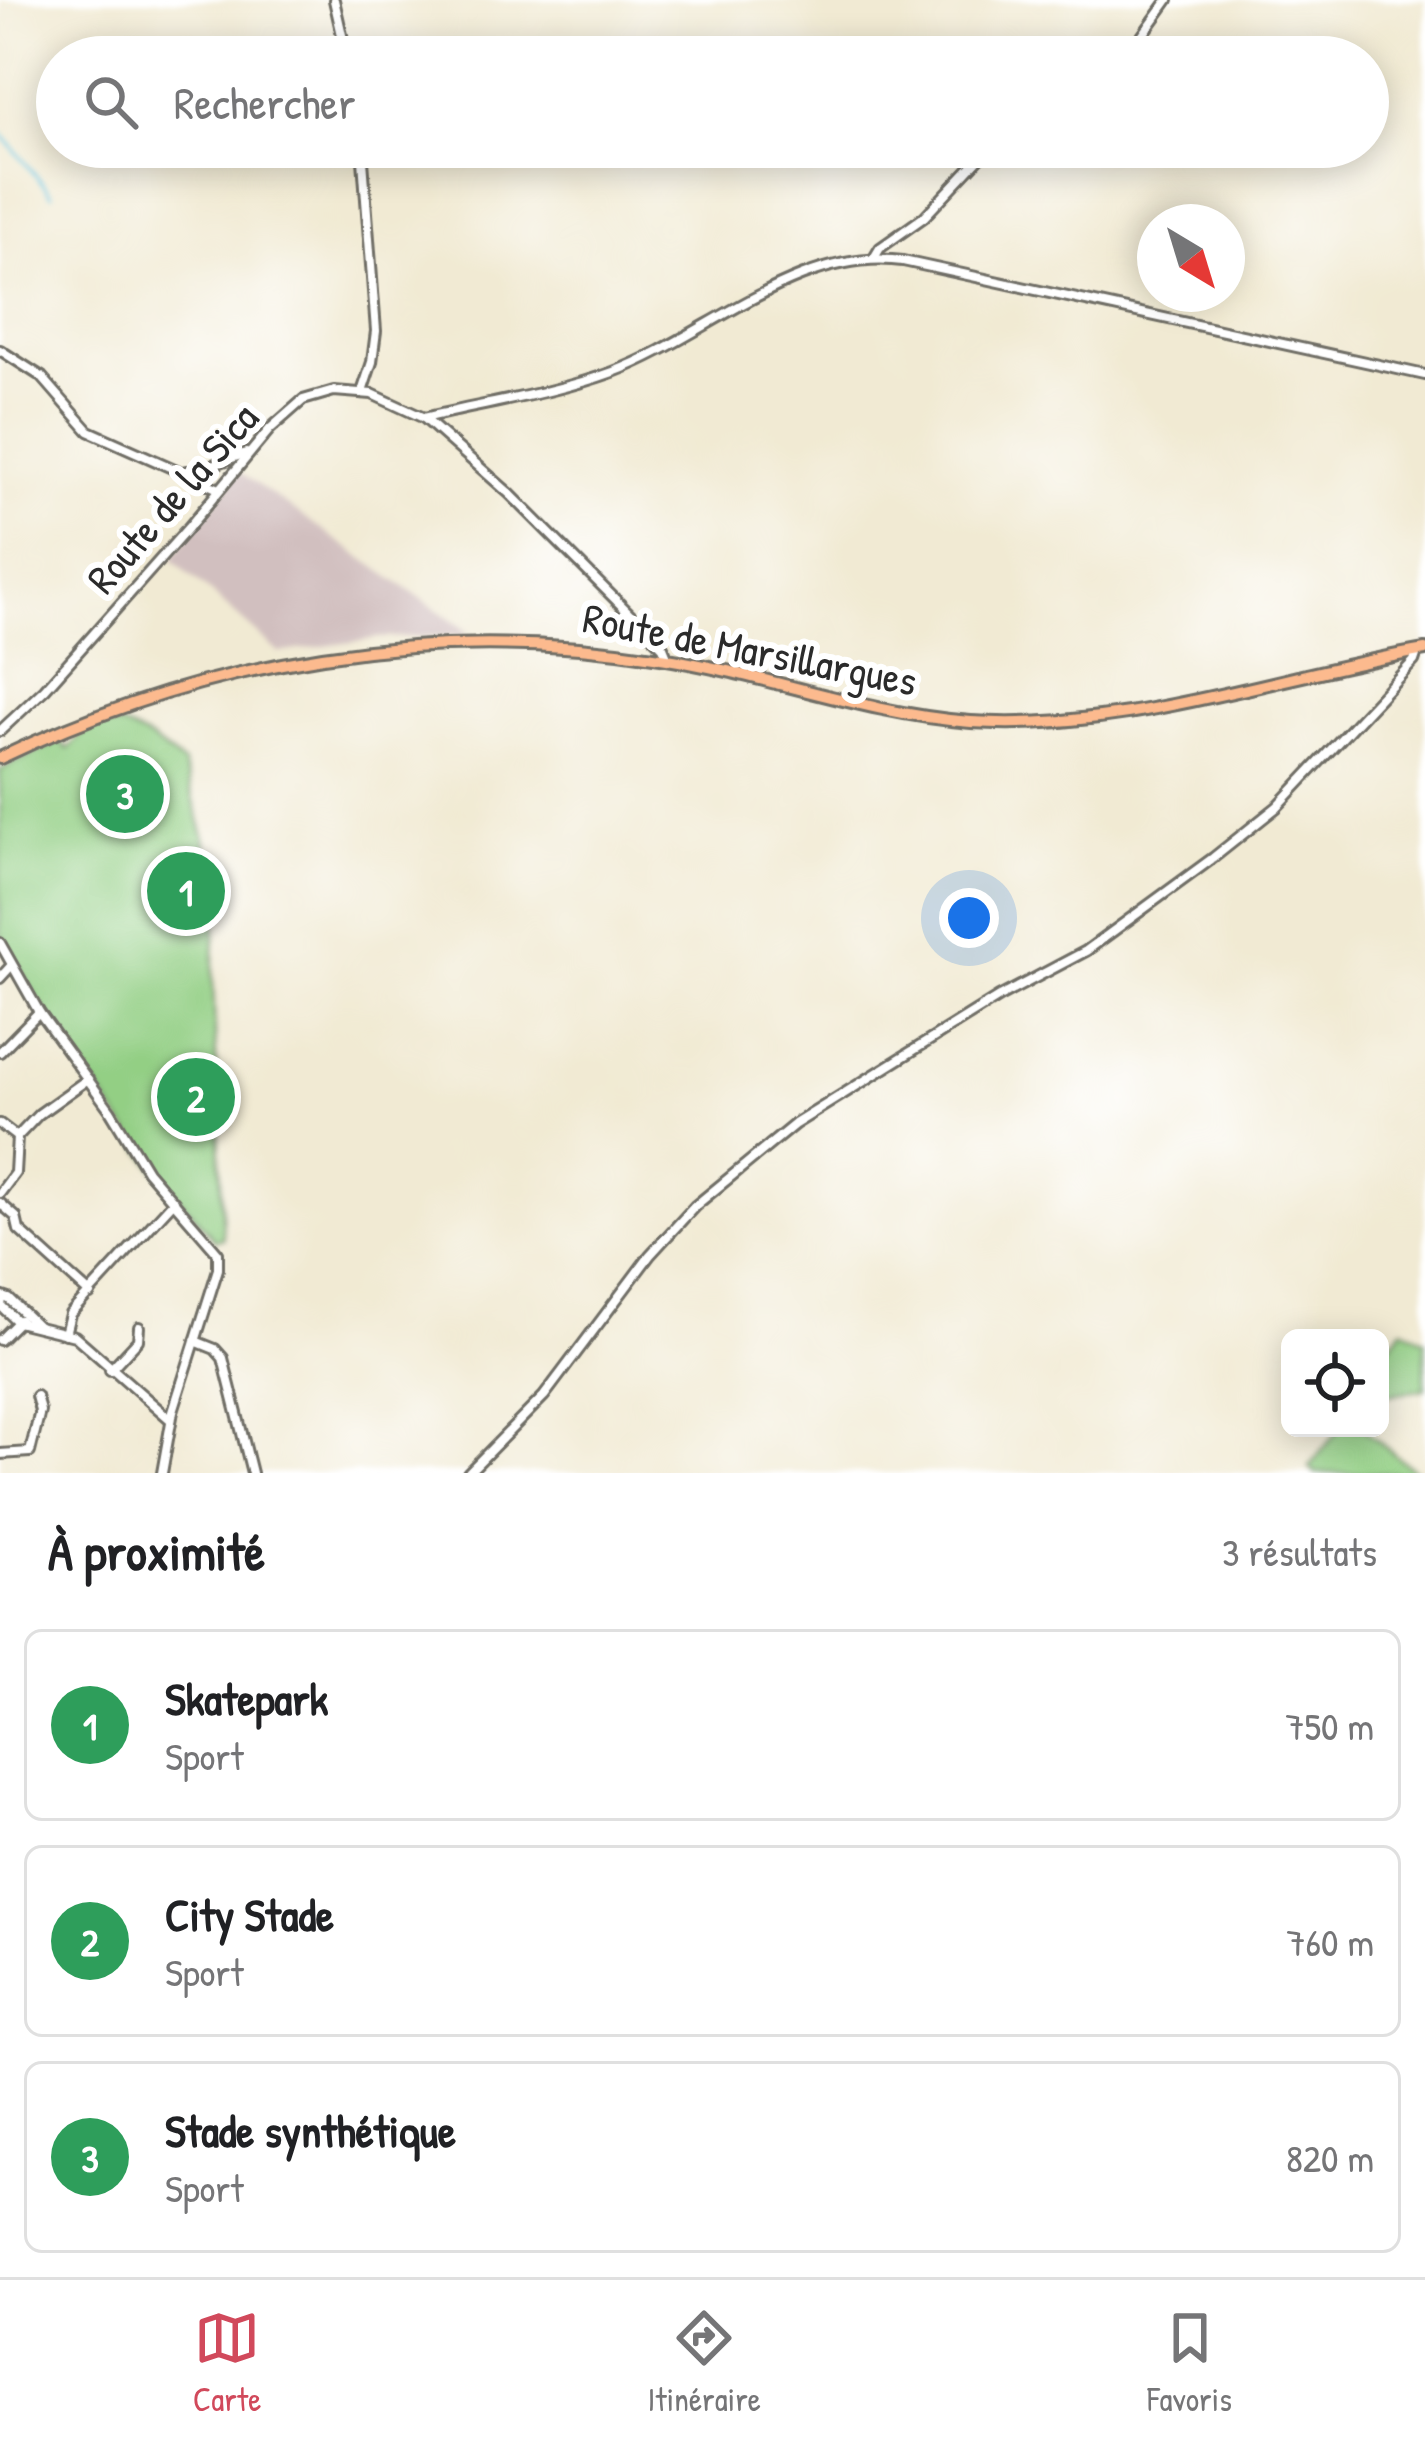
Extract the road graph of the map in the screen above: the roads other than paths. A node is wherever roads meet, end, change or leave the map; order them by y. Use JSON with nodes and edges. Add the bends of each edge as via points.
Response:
{"nodes":[{"id":1,"x":334,"y":0,"type":"edge"},
{"id":2,"x":1168,"y":0,"type":"edge"},
{"id":3,"x":342,"y":36,"type":"edge"},
{"id":4,"x":1142,"y":36,"type":"edge"},
{"id":5,"x":363,"y":168,"type":"edge"},
{"id":6,"x":971,"y":168,"type":"edge"},
{"id":7,"x":874,"y":258,"type":"junction"},
{"id":8,"x":0,"y":350,"type":"edge"},
{"id":9,"x":1425,"y":375,"type":"edge"},
{"id":10,"x":362,"y":392,"type":"junction"},
{"id":11,"x":424,"y":418,"type":"junction"},
{"id":12,"x":250,"y":450,"type":"junction"},
{"id":13,"x":178,"y":471,"type":"junction"},
{"id":14,"x":219,"y":489,"type":"junction"},
{"id":15,"x":1421,"y":650,"type":"edge"},
{"id":16,"x":668,"y":659,"type":"junction"},
{"id":17,"x":0,"y":731,"type":"edge"},
{"id":18,"x":0,"y":758,"type":"edge"},
{"id":19,"x":0,"y":943,"type":"edge"},
{"id":20,"x":11,"y":966,"type":"junction"},
{"id":21,"x":0,"y":978,"type":"edge"},
{"id":22,"x":39,"y":1012,"type":"junction"},
{"id":23,"x":0,"y":1052,"type":"edge"},
{"id":24,"x":88,"y":1079,"type":"junction"},
{"id":25,"x":0,"y":1124,"type":"edge"},
{"id":26,"x":16,"y":1137,"type":"junction"},
{"id":27,"x":0,"y":1193,"type":"edge"},
{"id":28,"x":174,"y":1201,"type":"junction"},
{"id":29,"x":0,"y":1203,"type":"edge"},
{"id":30,"x":90,"y":1294,"type":"junction"},
{"id":31,"x":1,"y":1297,"type":"edge"},
{"id":32,"x":26,"y":1313,"type":"junction"},
{"id":33,"x":18,"y":1322,"type":"junction"},
{"id":34,"x":37,"y":1327,"type":"junction"},
{"id":35,"x":139,"y":1327,"type":"dead end"},
{"id":36,"x":65,"y":1334,"type":"junction"},
{"id":37,"x":0,"y":1340,"type":"edge"},
{"id":38,"x":195,"y":1341,"type":"junction"},
{"id":39,"x":110,"y":1370,"type":"junction"},
{"id":40,"x":36,"y":1396,"type":"dead end"},
{"id":41,"x":171,"y":1420,"type":"junction"},
{"id":42,"x":0,"y":1454,"type":"edge"},
{"id":43,"x":162,"y":1473,"type":"edge"},
{"id":44,"x":253,"y":1473,"type":"edge"},
{"id":45,"x":469,"y":1473,"type":"edge"}],
"edges":[{"from":1,"to":3,"type":"street"},
{"from":2,"to":4,"type":"street"},
{"from":5,"to":10,"type":"street","via":[[376,346]]},
{"from":6,"to":7,"type":"street"},
{"from":7,"to":9,"type":"street"},
{"from":7,"to":11,"type":"street","via":[[812,271],[594,379]]},
{"from":8,"to":13,"type":"street","via":[[42,376],[89,431]]},
{"from":10,"to":11,"type":"street","name":"Route de la Sica"},
{"from":10,"to":12,"type":"street","name":"Route de la Sica","via":[[303,400]]},
{"from":11,"to":16,"type":"street","name":"Route de la Sica","via":[[510,494]]},
{"from":12,"to":13,"type":"street"},
{"from":12,"to":14,"type":"street","name":"Route de la Sica"},
{"from":13,"to":14,"type":"street"},
{"from":14,"to":17,"type":"street","name":"Route de la Sica"},
{"from":15,"to":16,"type":"main road","name":"Route de Marsillargues","via":[[1166,709],[1043,723],[892,712]]},
{"from":15,"to":45,"type":"street","via":[[1262,821],[1099,942],[795,1124],[682,1217],[544,1396]]},
{"from":16,"to":18,"type":"main road","name":"Route de Marsillargues","via":[[482,643],[355,650],[167,690]]},
{"from":19,"to":20,"type":"street"},
{"from":20,"to":21,"type":"street"},
{"from":20,"to":22,"type":"street"},
{"from":22,"to":23,"type":"street"},
{"from":22,"to":24,"type":"street"},
{"from":24,"to":26,"type":"street"},
{"from":24,"to":28,"type":"street"},
{"from":25,"to":26,"type":"street"},
{"from":26,"to":27,"type":"street","via":[[15,1173]]},
{"from":28,"to":30,"type":"street"},
{"from":28,"to":38,"type":"street","via":[[218,1253]]},
{"from":29,"to":30,"type":"street"},
{"from":30,"to":36,"type":"street","via":[[70,1314]]},
{"from":31,"to":32,"type":"street"},
{"from":31,"to":33,"type":"street"},
{"from":32,"to":33,"type":"street"},
{"from":32,"to":34,"type":"street"},
{"from":33,"to":34,"type":"street"},
{"from":33,"to":37,"type":"street"},
{"from":34,"to":36,"type":"street"},
{"from":35,"to":39,"type":"street","via":[[138,1340]]},
{"from":36,"to":39,"type":"street"},
{"from":38,"to":41,"type":"street"},
{"from":38,"to":44,"type":"street","via":[[223,1358]]},
{"from":39,"to":41,"type":"street"},
{"from":40,"to":42,"type":"street","via":[[30,1452]]},
{"from":41,"to":43,"type":"street"}]}
